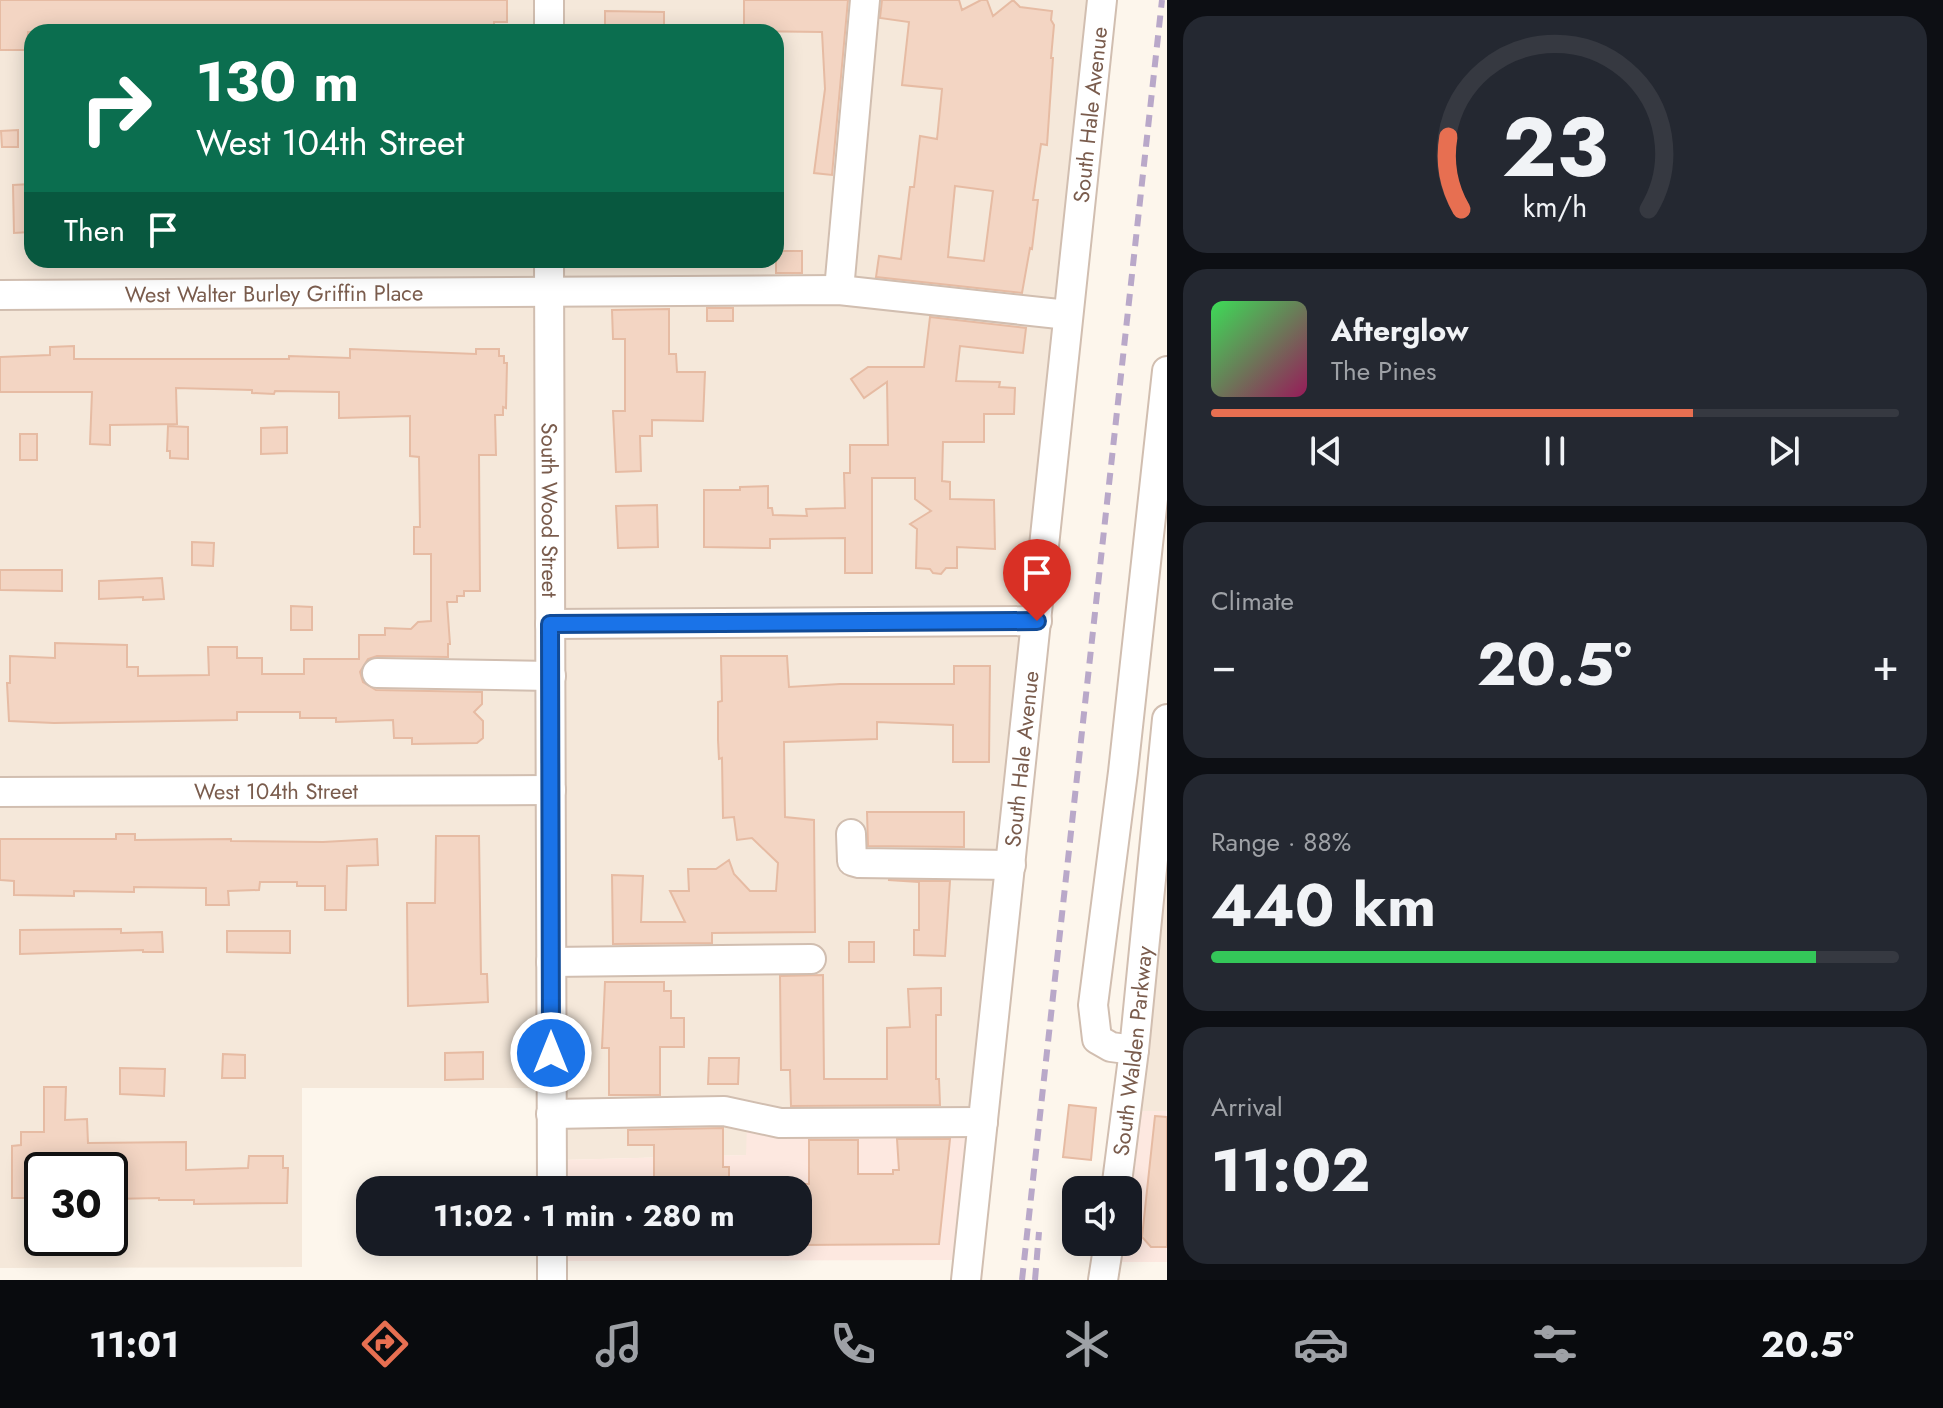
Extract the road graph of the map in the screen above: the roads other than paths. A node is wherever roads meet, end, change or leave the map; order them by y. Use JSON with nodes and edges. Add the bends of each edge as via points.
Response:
{"nodes":[{"id":1,"x":549,"y":0,"type":"edge"},
{"id":2,"x":865,"y":0,"type":"edge"},
{"id":3,"x":1102,"y":0,"type":"edge"},
{"id":4,"x":549,"y":24,"type":"edge"},
{"id":5,"x":549,"y":268,"type":"edge"},
{"id":6,"x":839,"y":290,"type":"junction"},
{"id":7,"x":549,"y":292,"type":"junction"},
{"id":8,"x":0,"y":295,"type":"edge"},
{"id":9,"x":1068,"y":315,"type":"junction"},
{"id":10,"x":1167,"y":371,"type":"edge"},
{"id":11,"x":1037,"y":621,"type":"junction"},
{"id":12,"x":550,"y":624,"type":"junction"},
{"id":13,"x":377,"y":673,"type":"dead end"},
{"id":14,"x":551,"y":676,"type":"junction"},
{"id":15,"x":1166,"y":737,"type":"edge"},
{"id":16,"x":551,"y":790,"type":"junction"},
{"id":17,"x":0,"y":792,"type":"edge"},
{"id":18,"x":851,"y":834,"type":"dead end"},
{"id":19,"x":1160,"y":854,"type":"edge"},
{"id":20,"x":1011,"y":865,"type":"junction"},
{"id":21,"x":1157,"y":911,"type":"edge"},
{"id":22,"x":811,"y":959,"type":"dead end"},
{"id":23,"x":551,"y":962,"type":"junction"},
{"id":24,"x":1134,"y":1050,"type":"junction"},
{"id":25,"x":551,"y":1114,"type":"junction"},
{"id":26,"x":983,"y":1122,"type":"junction"},
{"id":27,"x":552,"y":1176,"type":"edge"},
{"id":28,"x":1118,"y":1176,"type":"edge"},
{"id":29,"x":552,"y":1256,"type":"edge"},
{"id":30,"x":1107,"y":1256,"type":"edge"},
{"id":31,"x":552,"y":1280,"type":"edge"},
{"id":32,"x":966,"y":1280,"type":"edge"},
{"id":33,"x":1103,"y":1280,"type":"edge"}],
"edges":[{"from":1,"to":4,"type":"street"},
{"from":2,"to":6,"type":"street"},
{"from":3,"to":9,"type":"street","name":"South Hale Avenue"},
{"from":5,"to":7,"type":"street","name":"South Wood Street"},
{"from":6,"to":7,"type":"street","name":"West Walter Burley Griffin Place"},
{"from":6,"to":9,"type":"street","name":"West Walter Burley Griffin Place"},
{"from":7,"to":8,"type":"street","name":"West Walter Burley Griffin Place"},
{"from":7,"to":12,"type":"street","name":"South Wood Street"},
{"from":9,"to":11,"type":"street","name":"South Hale Avenue"},
{"from":10,"to":24,"type":"street","via":[[1093,1005],[1097,1039]]},
{"from":11,"to":12,"type":"street"},
{"from":11,"to":20,"type":"street","name":"South Hale Avenue"},
{"from":12,"to":14,"type":"street","name":"South Wood Street"},
{"from":13,"to":14,"type":"street"},
{"from":14,"to":16,"type":"street","name":"South Wood Street"},
{"from":15,"to":19,"type":"street","name":"South Walden Parkway"},
{"from":16,"to":17,"type":"street","name":"West 104th Street"},
{"from":16,"to":23,"type":"street","name":"South Wood Street"},
{"from":18,"to":20,"type":"street","via":[[852,861],[859,863]]},
{"from":19,"to":21,"type":"street","name":"South Walden Parkway"},
{"from":20,"to":26,"type":"street","name":"South Hale Avenue"},
{"from":21,"to":24,"type":"street","name":"South Walden Parkway"},
{"from":22,"to":23,"type":"street"},
{"from":23,"to":25,"type":"street","name":"South Wood Street"},
{"from":24,"to":28,"type":"street","name":"South Walden Parkway"},
{"from":25,"to":26,"type":"street","via":[[724,1111],[780,1123]]},
{"from":25,"to":27,"type":"street","name":"South Wood Street"},
{"from":26,"to":32,"type":"street","name":"South Hale Avenue"},
{"from":29,"to":31,"type":"street"},
{"from":30,"to":33,"type":"street"}]}
